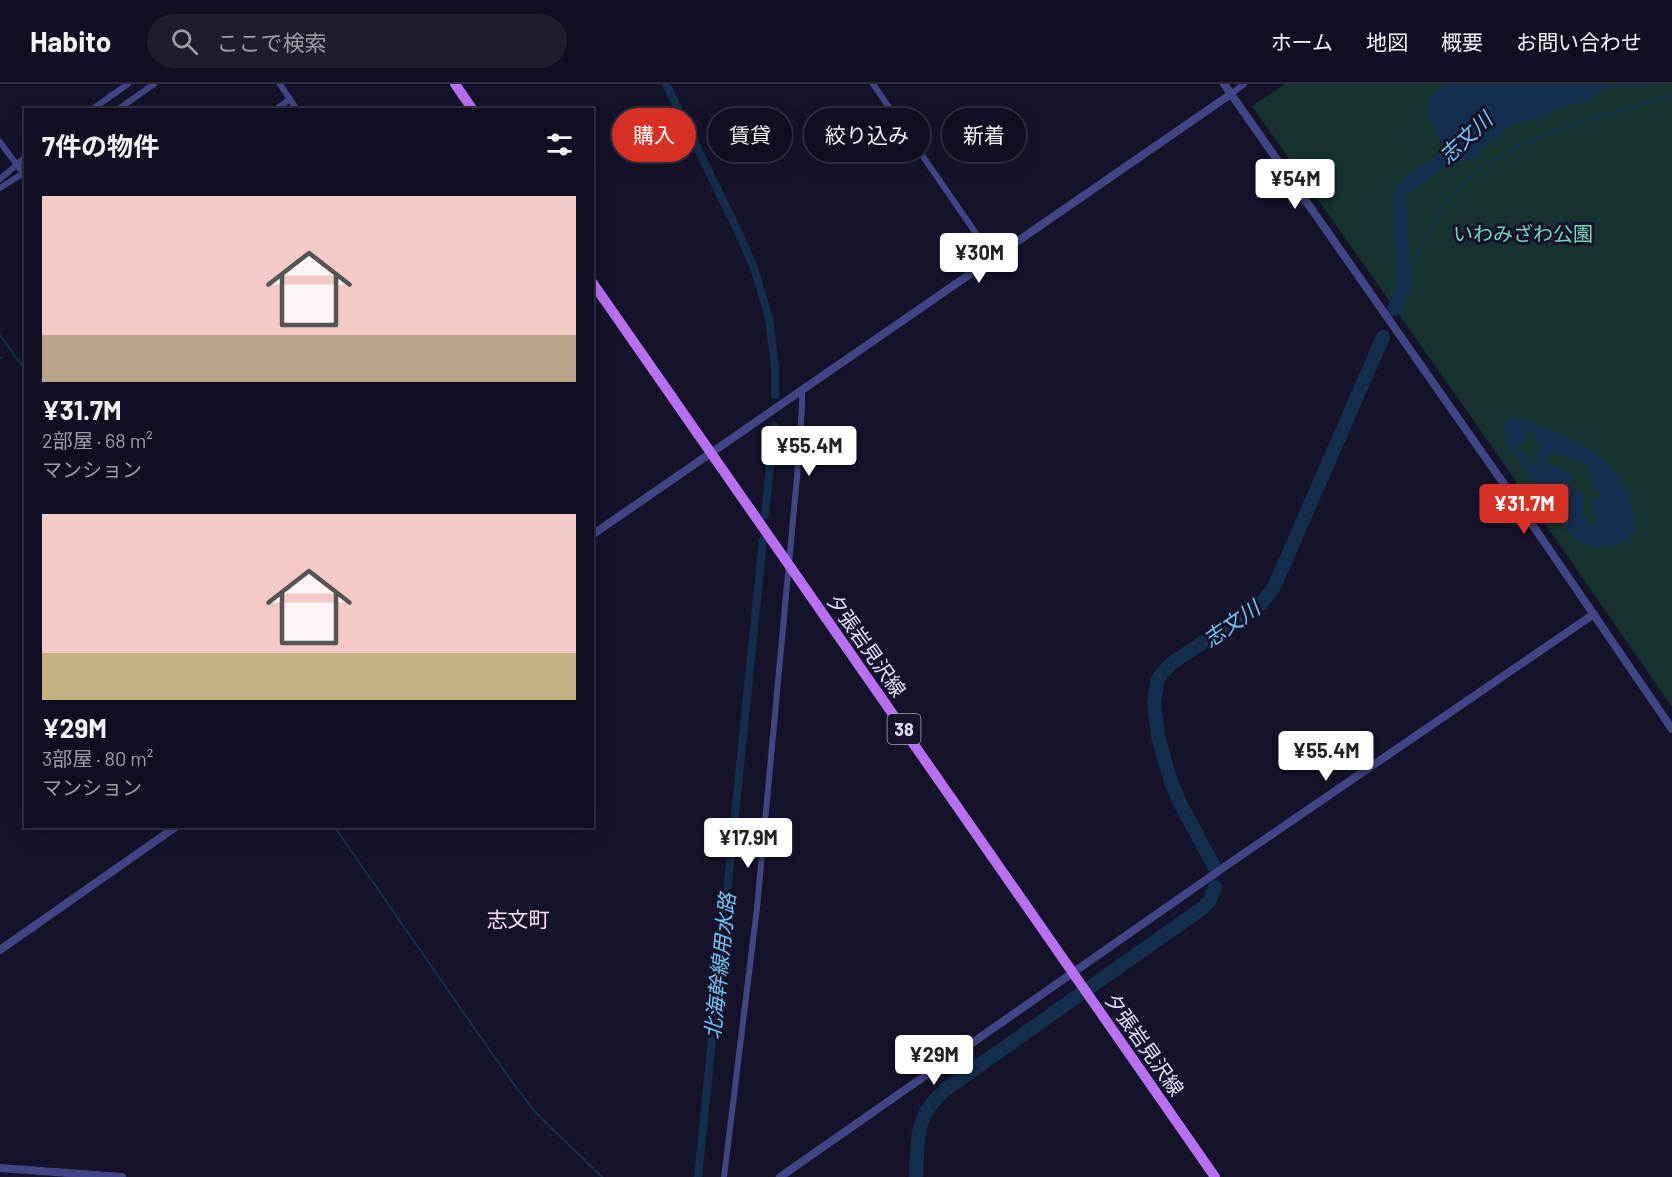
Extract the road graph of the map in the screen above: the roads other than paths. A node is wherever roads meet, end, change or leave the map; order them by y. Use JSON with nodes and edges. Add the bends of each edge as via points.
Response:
{"nodes":[{"id":1,"x":128,"y":84,"type":"edge"},
{"id":2,"x":154,"y":84,"type":"edge"},
{"id":3,"x":280,"y":84,"type":"edge"},
{"id":4,"x":873,"y":84,"type":"edge"},
{"id":5,"x":1224,"y":84,"type":"edge"},
{"id":6,"x":1244,"y":84,"type":"edge"},
{"id":7,"x":459,"y":85,"type":"edge"},
{"id":8,"x":1231,"y":94,"type":"junction"},
{"id":9,"x":290,"y":99,"type":"junction"},
{"id":10,"x":94,"y":108,"type":"edge"},
{"id":11,"x":120,"y":108,"type":"edge"},
{"id":12,"x":278,"y":108,"type":"edge"},
{"id":13,"x":296,"y":108,"type":"edge"},
{"id":14,"x":472,"y":108,"type":"edge"},
{"id":15,"x":0,"y":142,"type":"edge"},
{"id":16,"x":24,"y":159,"type":"edge"},
{"id":17,"x":17,"y":166,"type":"junction"},
{"id":18,"x":24,"y":173,"type":"edge"},
{"id":19,"x":24,"y":175,"type":"edge"},
{"id":20,"x":0,"y":179,"type":"edge"},
{"id":21,"x":0,"y":188,"type":"edge"},
{"id":22,"x":993,"y":258,"type":"junction"},
{"id":23,"x":594,"y":285,"type":"edge"},
{"id":24,"x":802,"y":390,"type":"junction"},
{"id":25,"x":711,"y":452,"type":"junction"},
{"id":26,"x":594,"y":534,"type":"edge"},
{"id":27,"x":788,"y":562,"type":"junction"},
{"id":28,"x":1594,"y":614,"type":"junction"},
{"id":29,"x":1672,"y":729,"type":"edge"},
{"id":30,"x":174,"y":828,"type":"edge"},
{"id":31,"x":0,"y":950,"type":"edge"},
{"id":32,"x":1073,"y":973,"type":"junction"},
{"id":33,"x":0,"y":1168,"type":"edge"},
{"id":34,"x":122,"y":1177,"type":"edge"},
{"id":35,"x":724,"y":1177,"type":"edge"},
{"id":36,"x":780,"y":1177,"type":"edge"},
{"id":37,"x":1215,"y":1177,"type":"edge"}],
"edges":[{"from":1,"to":10,"type":"street"},
{"from":2,"to":11,"type":"street"},
{"from":3,"to":9,"type":"street"},
{"from":4,"to":22,"type":"street"},
{"from":5,"to":8,"type":"street"},
{"from":6,"to":8,"type":"street"},
{"from":7,"to":14,"type":"main road"},
{"from":8,"to":22,"type":"street"},
{"from":8,"to":28,"type":"street"},
{"from":9,"to":12,"type":"street"},
{"from":9,"to":13,"type":"street"},
{"from":15,"to":17,"type":"street"},
{"from":16,"to":17,"type":"street"},
{"from":17,"to":18,"type":"street"},
{"from":17,"to":20,"type":"street"},
{"from":19,"to":21,"type":"street"},
{"from":22,"to":24,"type":"street"},
{"from":23,"to":25,"type":"main road","name":"夕張岩見沢線","number":"38"},
{"from":24,"to":25,"type":"street"},
{"from":24,"to":27,"type":"street"},
{"from":25,"to":26,"type":"street"},
{"from":25,"to":27,"type":"main road","name":"夕張岩見沢線","number":"38"},
{"from":27,"to":32,"type":"main road","name":"夕張岩見沢線","number":"38"},
{"from":27,"to":35,"type":"street","via":[[757,908]]},
{"from":28,"to":29,"type":"street"},
{"from":28,"to":32,"type":"street"},
{"from":30,"to":31,"type":"street"},
{"from":32,"to":36,"type":"street"},
{"from":32,"to":37,"type":"main road","name":"夕張岩見沢線","number":"38"},
{"from":33,"to":34,"type":"street"}]}
